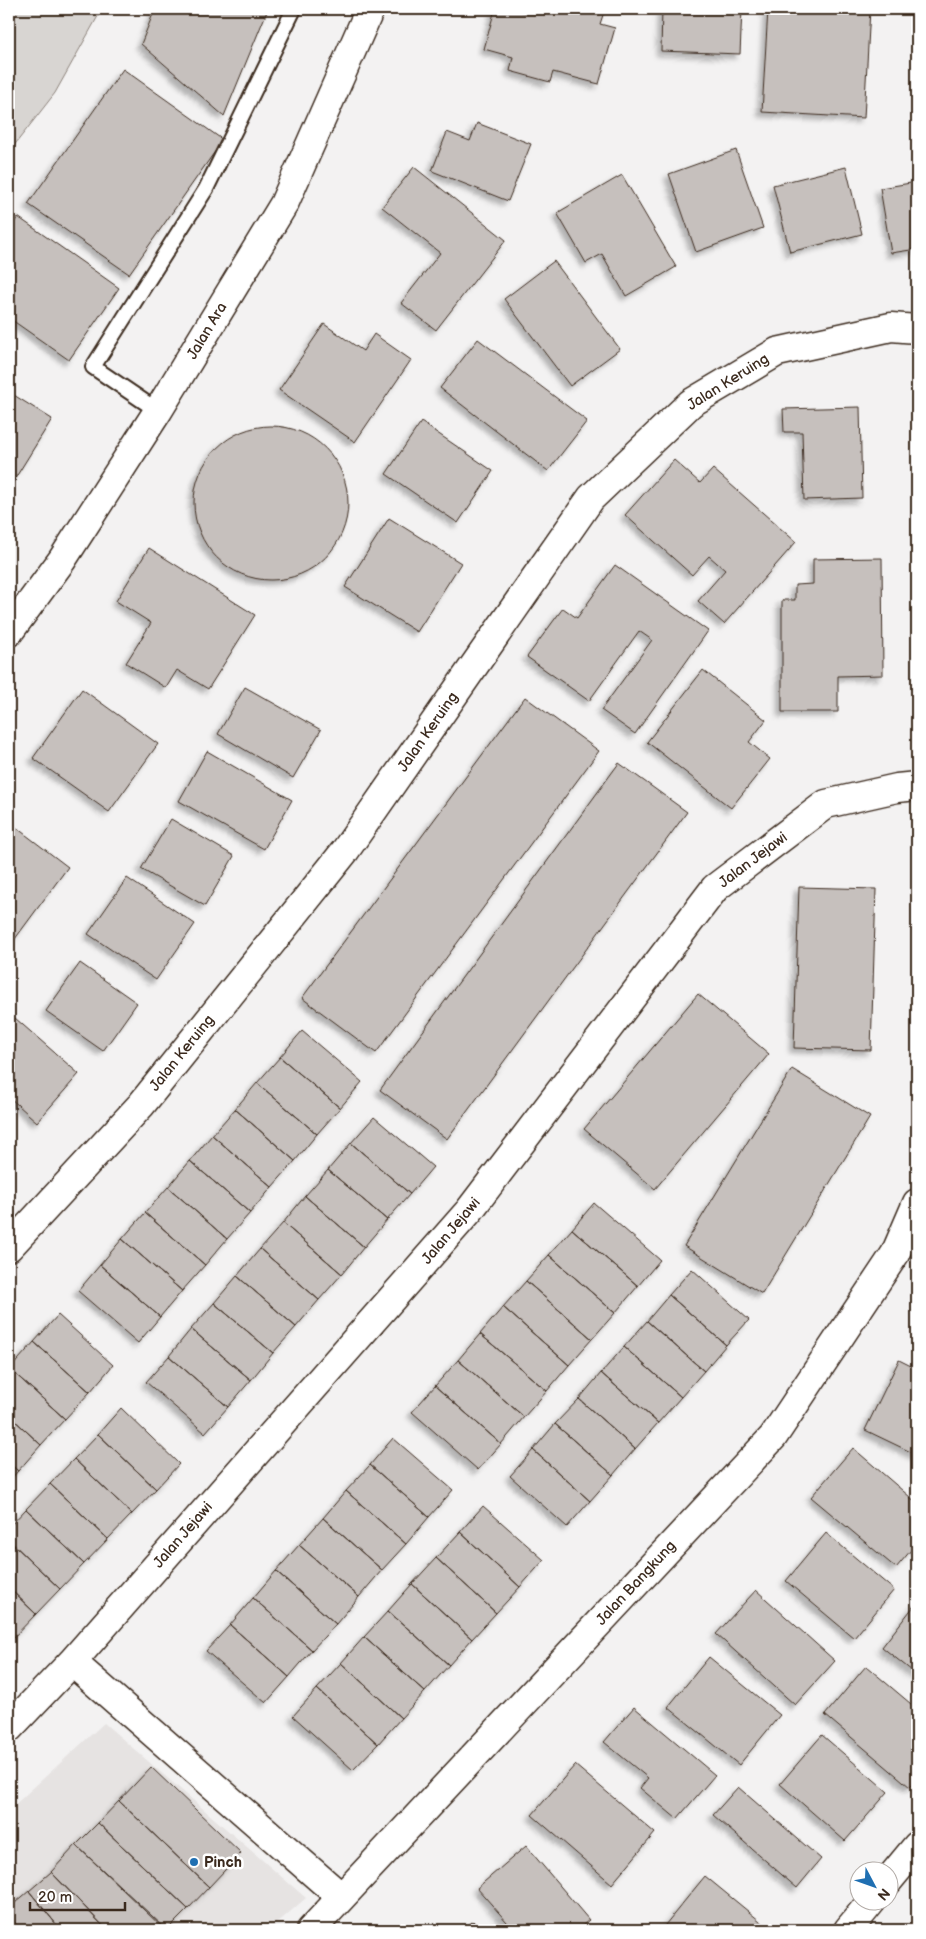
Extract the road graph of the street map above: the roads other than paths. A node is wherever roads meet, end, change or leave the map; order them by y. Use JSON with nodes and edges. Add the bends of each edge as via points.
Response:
{"nodes":[{"id":1,"x":294,"y":9,"type":"edge"},
{"id":2,"x":370,"y":9,"type":"edge"},
{"id":3,"x":917,"y":329,"type":"edge"},
{"id":4,"x":158,"y":411,"type":"junction"},
{"id":5,"x":9,"y":632,"type":"edge"},
{"id":6,"x":917,"y":786,"type":"edge"},
{"id":7,"x":917,"y":1203,"type":"edge"},
{"id":8,"x":9,"y":1248,"type":"edge"},
{"id":9,"x":72,"y":1662,"type":"junction"},
{"id":10,"x":9,"y":1728,"type":"edge"},
{"id":11,"x":917,"y":1846,"type":"edge"},
{"id":12,"x":898,"y":1869,"type":"edge"},
{"id":13,"x":341,"y":1897,"type":"junction"},
{"id":14,"x":863,"y":1912,"type":"edge"},
{"id":15,"x":311,"y":1930,"type":"edge"},
{"id":16,"x":848,"y":1930,"type":"edge"}],
"edges":[{"from":1,"to":4,"type":"lane","via":[[206,189],[93,367]]},
{"from":2,"to":4,"type":"street","name":"Jalan Ara","via":[[284,204]]},
{"from":3,"to":8,"type":"street","name":"Jalan Keruing","via":[[891,328],[777,352],[691,403],[591,498],[345,851],[141,1105]]},
{"from":4,"to":5,"type":"street","name":"Jalan Ara","via":[[62,560]]},
{"from":6,"to":9,"type":"street","name":"Jalan Jejawi","via":[[826,804],[716,888],[469,1211]]},
{"from":7,"to":13,"type":"street","name":"Jalan Bangkung","via":[[895,1254],[773,1437]]},
{"from":9,"to":10,"type":"street","name":"Jalan Jejawi"},
{"from":9,"to":13,"type":"street"},
{"from":11,"to":12,"type":"street"},
{"from":13,"to":15,"type":"street","name":"Jalan Bangkung"},
{"from":14,"to":16,"type":"street"}]}
